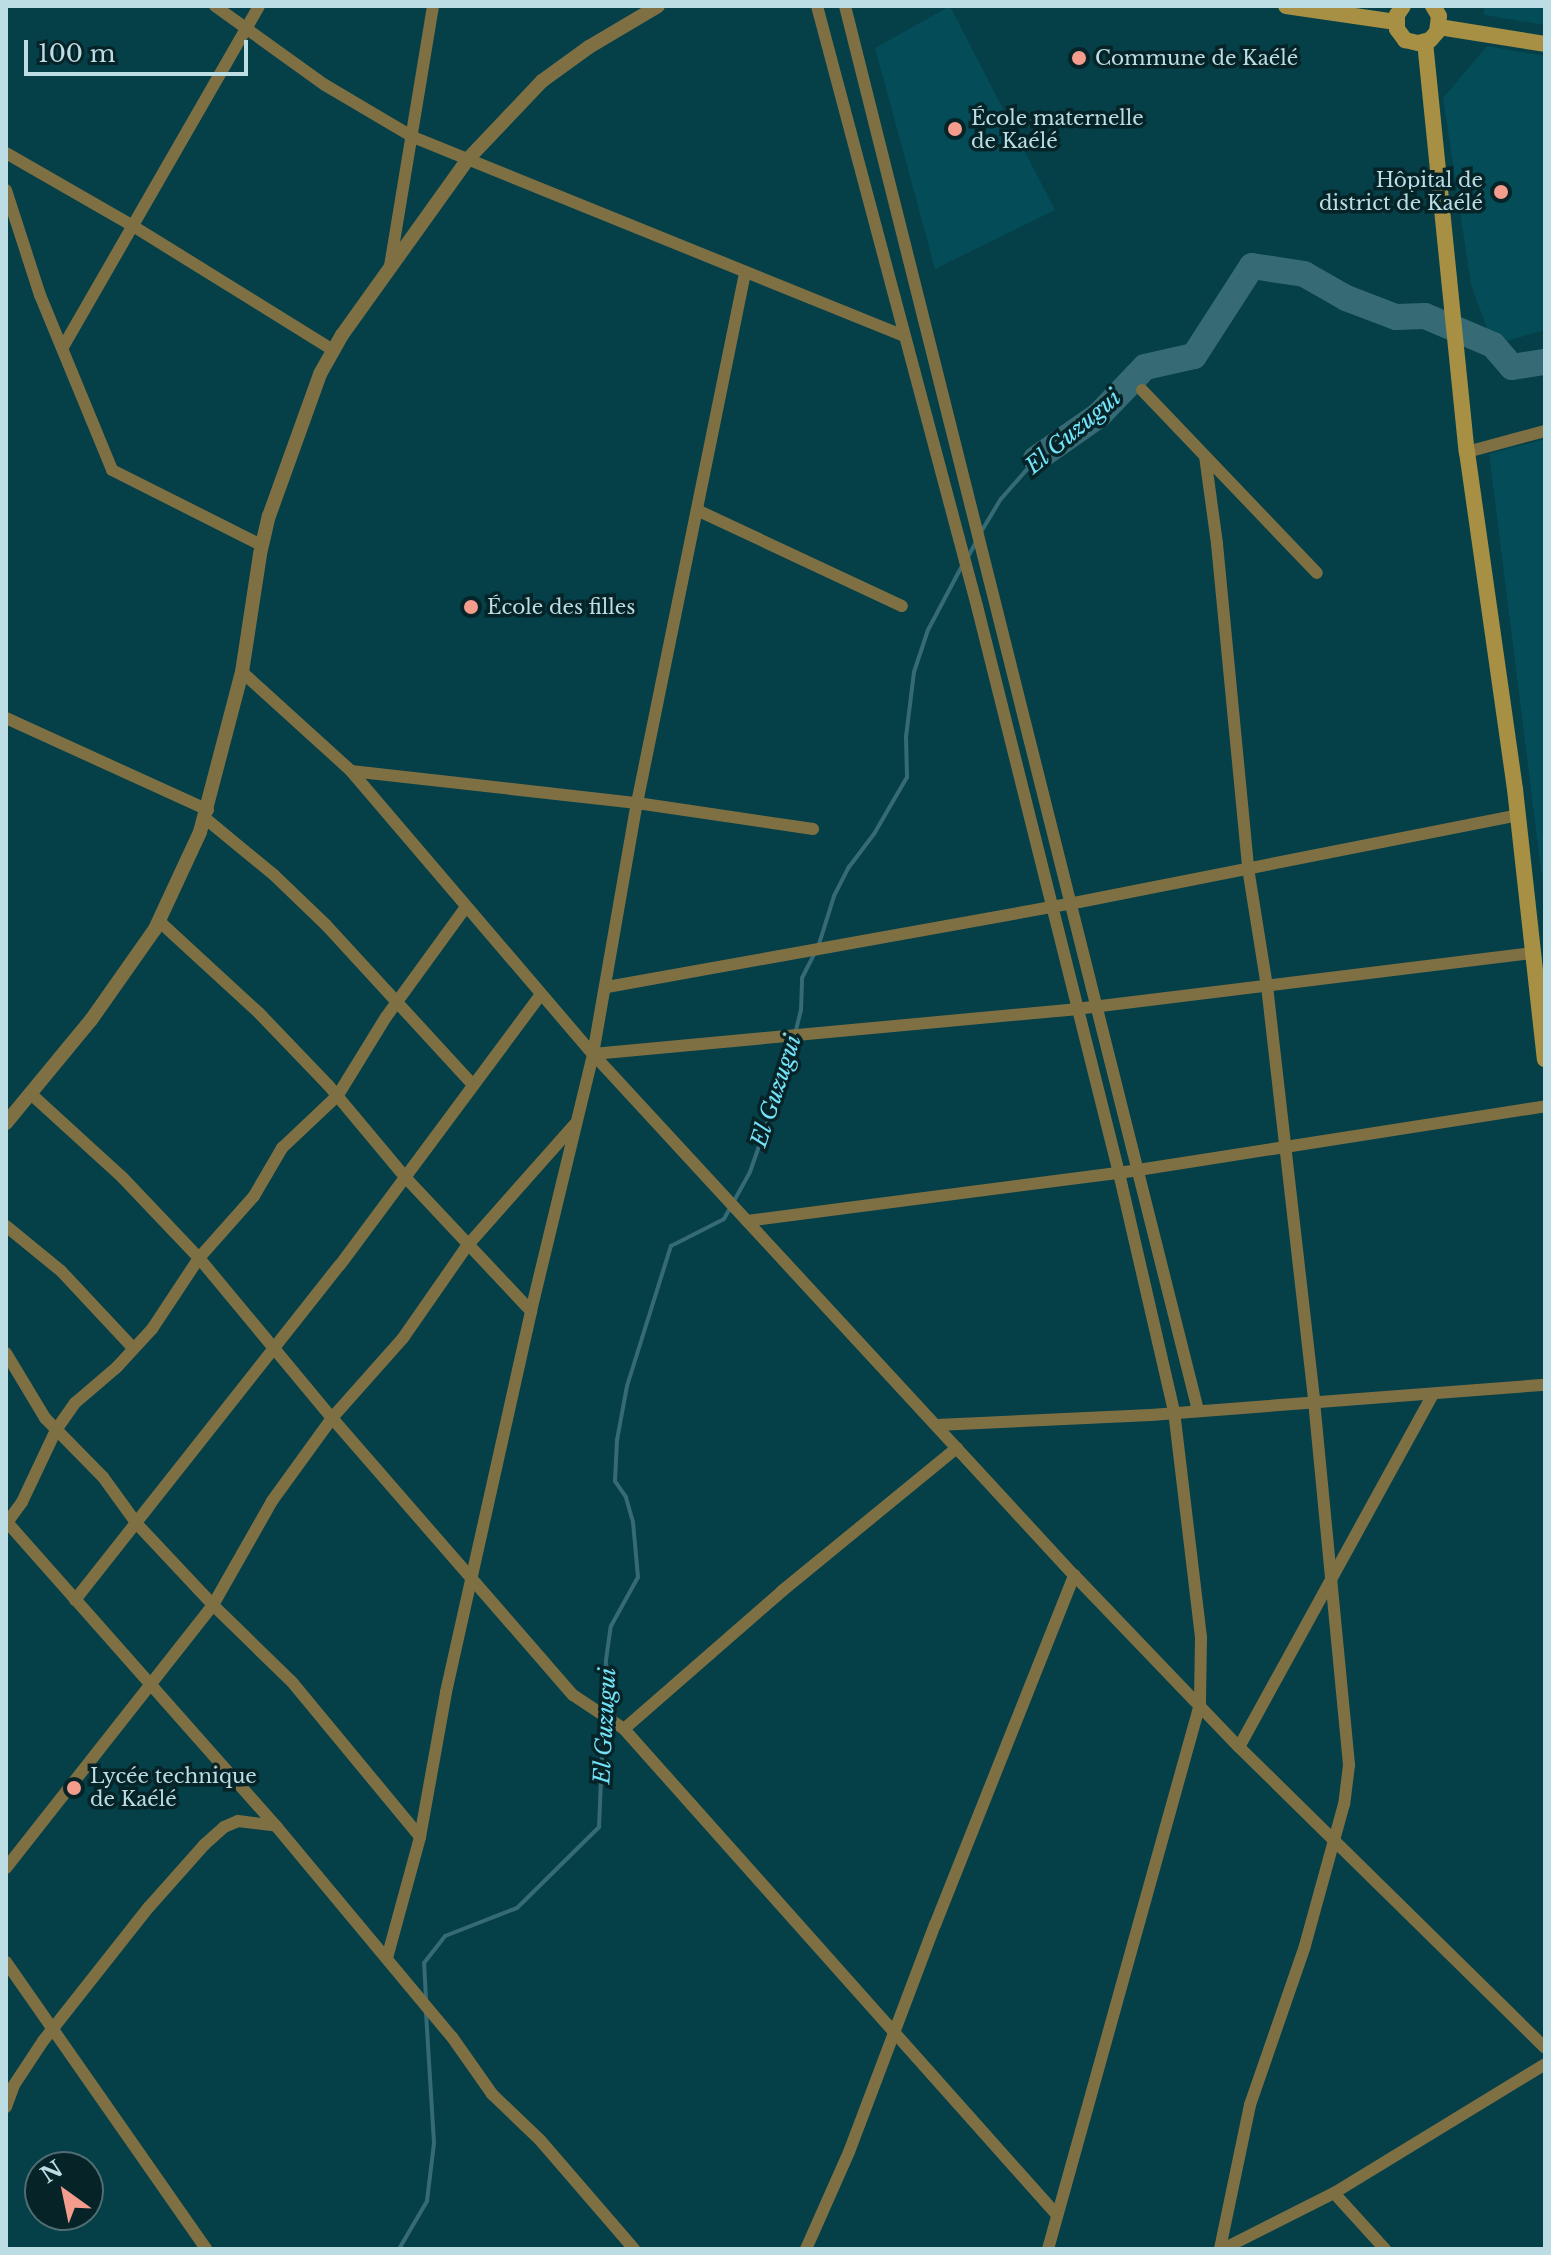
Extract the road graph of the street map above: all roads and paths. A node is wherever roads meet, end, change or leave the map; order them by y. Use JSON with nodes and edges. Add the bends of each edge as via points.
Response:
{"nodes":[{"id":1,"x":215,"y":6,"type":"edge"},
{"id":2,"x":259,"y":6,"type":"edge"},
{"id":3,"x":433,"y":6,"type":"edge"},
{"id":4,"x":658,"y":6,"type":"edge"},
{"id":5,"x":817,"y":6,"type":"edge"},
{"id":6,"x":845,"y":6,"type":"edge"},
{"id":7,"x":1286,"y":6,"type":"edge"},
{"id":8,"x":1403,"y":6,"type":"edge"},
{"id":9,"x":1438,"y":12,"type":"edge"},
{"id":10,"x":1396,"y":22,"type":"junction"},
{"id":11,"x":246,"y":28,"type":"junction"},
{"id":12,"x":1425,"y":42,"type":"junction"},
{"id":13,"x":1545,"y":44,"type":"edge"},
{"id":14,"x":413,"y":137,"type":"junction"},
{"id":15,"x":6,"y":153,"type":"edge"},
{"id":16,"x":468,"y":159,"type":"junction"},
{"id":17,"x":6,"y":190,"type":"edge"},
{"id":18,"x":133,"y":226,"type":"junction"},
{"id":19,"x":390,"y":266,"type":"junction"},
{"id":20,"x":745,"y":273,"type":"junction"},
{"id":21,"x":904,"y":336,"type":"junction"},
{"id":22,"x":63,"y":347,"type":"junction"},
{"id":23,"x":333,"y":350,"type":"junction"},
{"id":24,"x":1142,"y":390,"type":"dead end"},
{"id":25,"x":1545,"y":431,"type":"edge"},
{"id":26,"x":1467,"y":452,"type":"junction"},
{"id":27,"x":1205,"y":456,"type":"junction"},
{"id":28,"x":699,"y":511,"type":"junction"},
{"id":29,"x":261,"y":545,"type":"junction"},
{"id":30,"x":1317,"y":573,"type":"dead end"},
{"id":31,"x":902,"y":606,"type":"dead end"},
{"id":32,"x":242,"y":672,"type":"junction"},
{"id":33,"x":6,"y":718,"type":"edge"},
{"id":34,"x":351,"y":771,"type":"junction"},
{"id":35,"x":637,"y":803,"type":"junction"},
{"id":36,"x":207,"y":815,"type":"junction"},
{"id":37,"x":1518,"y":815,"type":"junction"},
{"id":38,"x":813,"y":829,"type":"dead end"},
{"id":39,"x":1248,"y":868,"type":"junction"},
{"id":40,"x":1069,"y":904,"type":"junction"},
{"id":41,"x":466,"y":907,"type":"junction"},
{"id":42,"x":1049,"y":907,"type":"junction"},
{"id":43,"x":160,"y":922,"type":"junction"},
{"id":44,"x":1533,"y":953,"type":"junction"},
{"id":45,"x":1267,"y":986,"type":"junction"},
{"id":46,"x":607,"y":987,"type":"junction"},
{"id":47,"x":541,"y":994,"type":"junction"},
{"id":48,"x":399,"y":1001,"type":"junction"},
{"id":49,"x":1097,"y":1006,"type":"junction"},
{"id":50,"x":1076,"y":1009,"type":"junction"},
{"id":51,"x":593,"y":1054,"type":"junction"},
{"id":52,"x":1545,"y":1059,"type":"edge"},
{"id":53,"x":472,"y":1084,"type":"junction"},
{"id":54,"x":31,"y":1094,"type":"junction"},
{"id":55,"x":338,"y":1095,"type":"junction"},
{"id":56,"x":1545,"y":1106,"type":"edge"},
{"id":57,"x":578,"y":1120,"type":"junction"},
{"id":58,"x":6,"y":1123,"type":"edge"},
{"id":59,"x":1286,"y":1147,"type":"junction"},
{"id":60,"x":1138,"y":1168,"type":"junction"},
{"id":61,"x":1119,"y":1173,"type":"junction"},
{"id":62,"x":406,"y":1178,"type":"junction"},
{"id":63,"x":747,"y":1221,"type":"junction"},
{"id":64,"x":6,"y":1226,"type":"edge"},
{"id":65,"x":467,"y":1246,"type":"junction"},
{"id":66,"x":199,"y":1258,"type":"junction"},
{"id":67,"x":531,"y":1311,"type":"junction"},
{"id":68,"x":274,"y":1347,"type":"junction"},
{"id":69,"x":133,"y":1348,"type":"junction"},
{"id":70,"x":6,"y":1353,"type":"edge"},
{"id":71,"x":1545,"y":1385,"type":"edge"},
{"id":72,"x":1433,"y":1394,"type":"junction"},
{"id":73,"x":1314,"y":1401,"type":"junction"},
{"id":74,"x":1198,"y":1410,"type":"junction"},
{"id":75,"x":1174,"y":1411,"type":"junction"},
{"id":76,"x":332,"y":1418,"type":"junction"},
{"id":77,"x":937,"y":1425,"type":"junction"},
{"id":78,"x":56,"y":1430,"type":"junction"},
{"id":79,"x":957,"y":1448,"type":"junction"},
{"id":80,"x":6,"y":1523,"type":"edge"},
{"id":81,"x":137,"y":1524,"type":"junction"},
{"id":82,"x":1074,"y":1575,"type":"junction"},
{"id":83,"x":473,"y":1576,"type":"junction"},
{"id":84,"x":1331,"y":1577,"type":"junction"},
{"id":85,"x":75,"y":1600,"type":"junction"},
{"id":86,"x":213,"y":1605,"type":"junction"},
{"id":87,"x":148,"y":1686,"type":"junction"},
{"id":88,"x":1200,"y":1704,"type":"junction"},
{"id":89,"x":624,"y":1729,"type":"junction"},
{"id":90,"x":1239,"y":1747,"type":"junction"},
{"id":91,"x":276,"y":1826,"type":"junction"},
{"id":92,"x":420,"y":1837,"type":"junction"},
{"id":93,"x":1333,"y":1840,"type":"junction"},
{"id":94,"x":6,"y":1868,"type":"edge"},
{"id":95,"x":387,"y":1958,"type":"junction"},
{"id":96,"x":6,"y":1962,"type":"edge"},
{"id":97,"x":53,"y":2031,"type":"junction"},
{"id":98,"x":894,"y":2036,"type":"junction"},
{"id":99,"x":1545,"y":2048,"type":"edge"},
{"id":100,"x":1545,"y":2064,"type":"edge"},
{"id":101,"x":6,"y":2107,"type":"edge"},
{"id":102,"x":1334,"y":2193,"type":"junction"},
{"id":103,"x":1057,"y":2215,"type":"junction"},
{"id":104,"x":206,"y":2249,"type":"edge"},
{"id":105,"x":634,"y":2249,"type":"edge"},
{"id":106,"x":806,"y":2249,"type":"edge"},
{"id":107,"x":1048,"y":2249,"type":"edge"},
{"id":108,"x":1221,"y":2249,"type":"edge"},
{"id":109,"x":1385,"y":2249,"type":"edge"}],
"edges":[{"from":1,"to":11,"type":"street"},
{"from":2,"to":11,"type":"street"},
{"from":3,"to":14,"type":"street"},
{"from":4,"to":16,"type":"street","via":[[546,78]]},
{"from":5,"to":21,"type":"street"},
{"from":6,"to":40,"type":"street"},
{"from":7,"to":10,"type":"main road"},
{"from":8,"to":10,"type":"main road"},
{"from":9,"to":12,"type":"main road"},
{"from":9,"to":13,"type":"main road"},
{"from":10,"to":12,"type":"main road","via":[[1405,40]]},
{"from":11,"to":14,"type":"street","via":[[325,85]]},
{"from":11,"to":18,"type":"street"},
{"from":12,"to":26,"type":"main road"},
{"from":14,"to":16,"type":"street"},
{"from":14,"to":19,"type":"street"},
{"from":15,"to":18,"type":"street"},
{"from":16,"to":19,"type":"street"},
{"from":16,"to":20,"type":"street"},
{"from":17,"to":22,"type":"street"},
{"from":18,"to":22,"type":"street"},
{"from":18,"to":23,"type":"street"},
{"from":19,"to":23,"type":"street"},
{"from":20,"to":21,"type":"street"},
{"from":20,"to":28,"type":"street"},
{"from":21,"to":42,"type":"street","via":[[977,606]]},
{"from":22,"to":29,"type":"street","via":[[113,472]]},
{"from":23,"to":29,"type":"street"},
{"from":24,"to":27,"type":"street"},
{"from":25,"to":26,"type":"street"},
{"from":26,"to":37,"type":"main road"},
{"from":27,"to":30,"type":"street"},
{"from":27,"to":39,"type":"street"},
{"from":28,"to":31,"type":"street"},
{"from":28,"to":35,"type":"street"},
{"from":29,"to":32,"type":"street"},
{"from":32,"to":34,"type":"street"},
{"from":32,"to":36,"type":"street"},
{"from":33,"to":36,"type":"street"},
{"from":34,"to":35,"type":"street"},
{"from":34,"to":41,"type":"street"},
{"from":35,"to":38,"type":"street"},
{"from":35,"to":46,"type":"street"},
{"from":36,"to":43,"type":"street"},
{"from":36,"to":48,"type":"street"},
{"from":37,"to":39,"type":"street"},
{"from":37,"to":44,"type":"main road"},
{"from":39,"to":40,"type":"street"},
{"from":39,"to":45,"type":"street"},
{"from":40,"to":42,"type":"street"},
{"from":40,"to":49,"type":"street"},
{"from":41,"to":47,"type":"street"},
{"from":41,"to":48,"type":"street"},
{"from":42,"to":46,"type":"street"},
{"from":42,"to":50,"type":"street"},
{"from":43,"to":54,"type":"street"},
{"from":43,"to":55,"type":"street"},
{"from":44,"to":45,"type":"street"},
{"from":44,"to":52,"type":"main road"},
{"from":45,"to":49,"type":"street"},
{"from":45,"to":59,"type":"street"},
{"from":46,"to":51,"type":"street"},
{"from":47,"to":51,"type":"street"},
{"from":47,"to":53,"type":"street"},
{"from":48,"to":53,"type":"street"},
{"from":48,"to":55,"type":"street"},
{"from":49,"to":50,"type":"street"},
{"from":49,"to":60,"type":"street"},
{"from":50,"to":51,"type":"street"},
{"from":50,"to":61,"type":"street"},
{"from":51,"to":57,"type":"street"},
{"from":51,"to":63,"type":"street"},
{"from":53,"to":62,"type":"street"},
{"from":54,"to":58,"type":"street"},
{"from":54,"to":66,"type":"street","via":[[122,1177]]},
{"from":55,"to":62,"type":"street"},
{"from":55,"to":66,"type":"street","via":[[296,1131],[254,1196]]},
{"from":56,"to":59,"type":"street"},
{"from":57,"to":65,"type":"street"},
{"from":57,"to":67,"type":"street"},
{"from":59,"to":60,"type":"street"},
{"from":59,"to":73,"type":"street"},
{"from":60,"to":61,"type":"street"},
{"from":60,"to":74,"type":"street"},
{"from":61,"to":63,"type":"street"},
{"from":61,"to":75,"type":"street"},
{"from":62,"to":65,"type":"street"},
{"from":62,"to":68,"type":"street"},
{"from":63,"to":77,"type":"street"},
{"from":64,"to":69,"type":"street","via":[[61,1271]]},
{"from":65,"to":67,"type":"street"},
{"from":65,"to":76,"type":"street","via":[[403,1338]]},
{"from":66,"to":68,"type":"street"},
{"from":66,"to":69,"type":"street","via":[[160,1319]]},
{"from":67,"to":83,"type":"street"},
{"from":68,"to":76,"type":"street"},
{"from":68,"to":81,"type":"street"},
{"from":69,"to":78,"type":"street","via":[[75,1403]]},
{"from":70,"to":78,"type":"street"},
{"from":71,"to":72,"type":"street"},
{"from":72,"to":73,"type":"street"},
{"from":72,"to":84,"type":"street"},
{"from":73,"to":74,"type":"street"},
{"from":73,"to":84,"type":"street"},
{"from":74,"to":75,"type":"street"},
{"from":75,"to":77,"type":"street"},
{"from":75,"to":88,"type":"street","via":[[1201,1637]]},
{"from":76,"to":83,"type":"street"},
{"from":76,"to":86,"type":"street","via":[[272,1501]]},
{"from":77,"to":79,"type":"street"},
{"from":78,"to":80,"type":"street","via":[[22,1502]]},
{"from":78,"to":81,"type":"street","via":[[103,1477]]},
{"from":79,"to":82,"type":"street"},
{"from":79,"to":89,"type":"street"},
{"from":80,"to":85,"type":"street"},
{"from":81,"to":85,"type":"street"},
{"from":81,"to":86,"type":"street"},
{"from":82,"to":88,"type":"street"},
{"from":82,"to":98,"type":"street"},
{"from":83,"to":89,"type":"street","via":[[573,1695]]},
{"from":83,"to":92,"type":"street"},
{"from":84,"to":90,"type":"street"},
{"from":84,"to":93,"type":"street","via":[[1349,1765]]},
{"from":85,"to":87,"type":"street"},
{"from":86,"to":87,"type":"street"},
{"from":86,"to":92,"type":"street","via":[[292,1682]]},
{"from":87,"to":91,"type":"street"},
{"from":87,"to":94,"type":"street"},
{"from":88,"to":90,"type":"street"},
{"from":88,"to":103,"type":"street"},
{"from":89,"to":98,"type":"street"},
{"from":90,"to":93,"type":"street"},
{"from":91,"to":95,"type":"street"},
{"from":91,"to":97,"type":"street","via":[[247,1820],[224,1827],[149,1907]]},
{"from":92,"to":95,"type":"street"},
{"from":93,"to":99,"type":"street"},
{"from":93,"to":108,"type":"street","via":[[1305,1946],[1250,2105]]},
{"from":95,"to":105,"type":"street","via":[[492,2094],[540,2140]]},
{"from":96,"to":97,"type":"street"},
{"from":97,"to":101,"type":"street","via":[[14,2085]]},
{"from":97,"to":104,"type":"street"},
{"from":98,"to":103,"type":"street"},
{"from":98,"to":106,"type":"street"},
{"from":100,"to":102,"type":"street"},
{"from":102,"to":108,"type":"street"},
{"from":102,"to":109,"type":"street"},
{"from":103,"to":107,"type":"street"}]}
